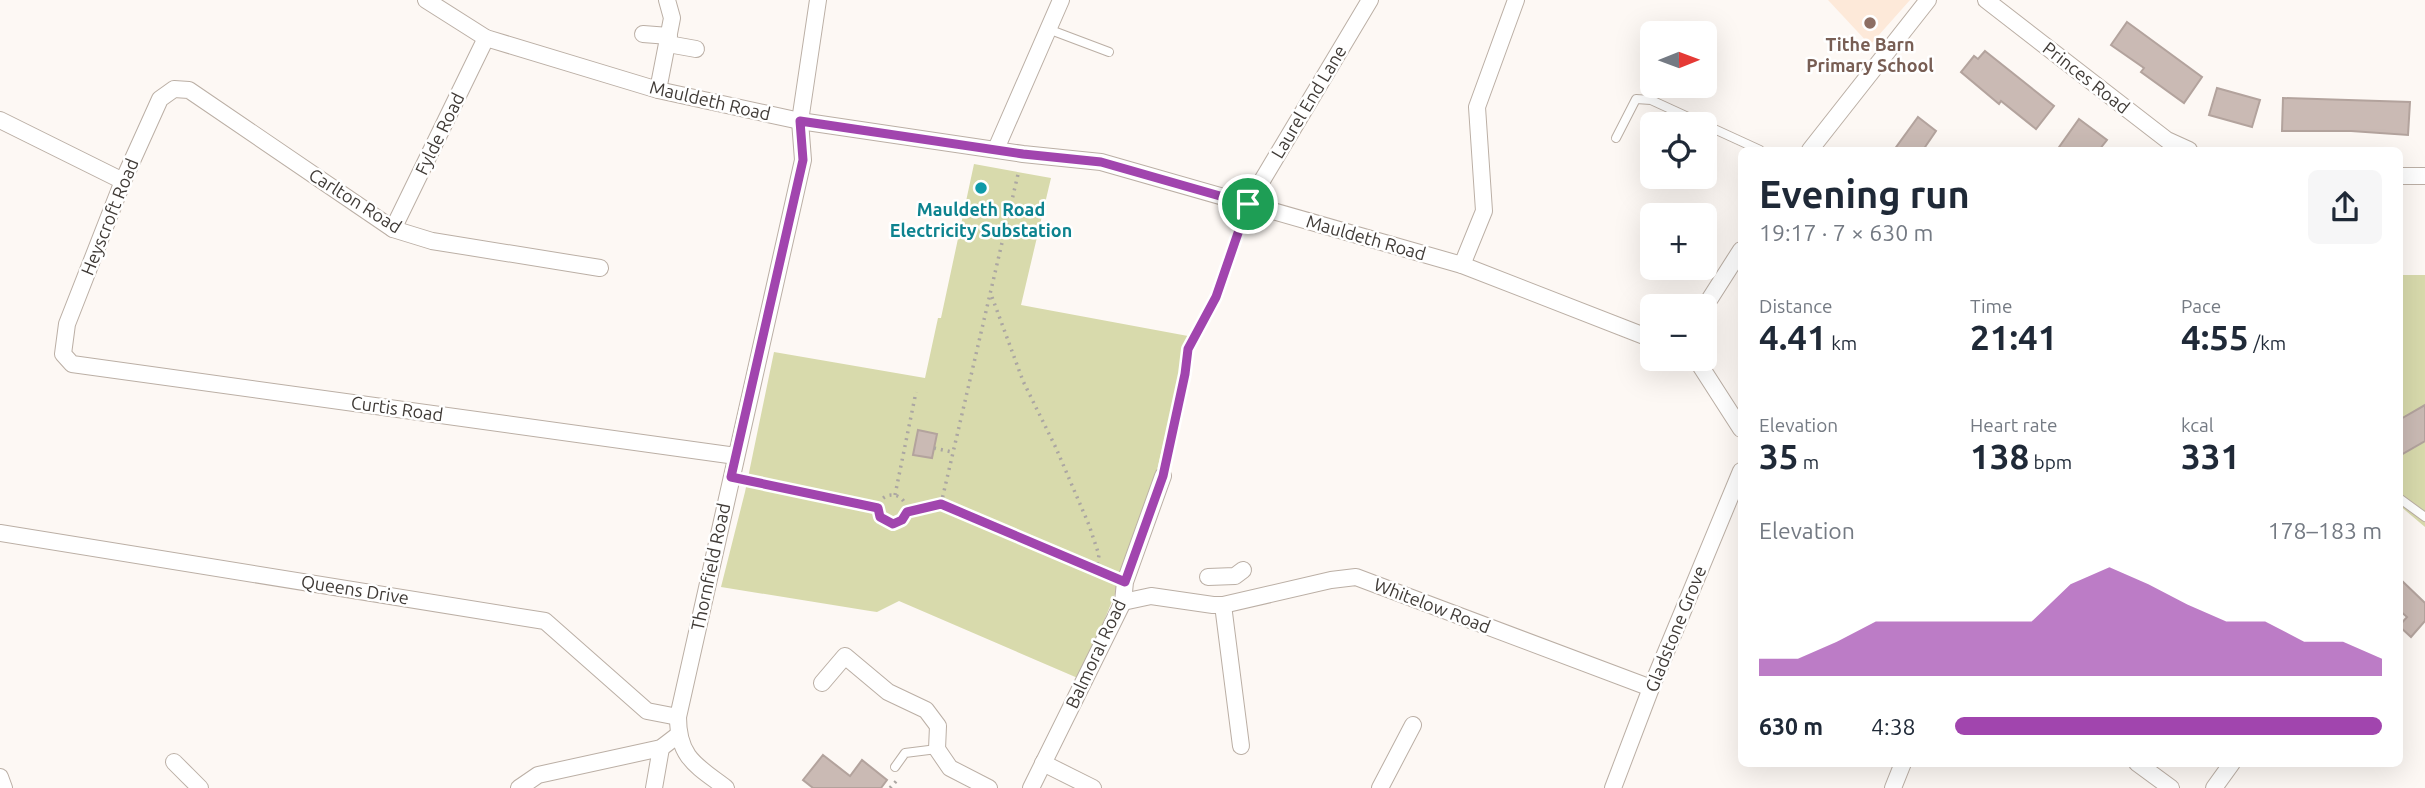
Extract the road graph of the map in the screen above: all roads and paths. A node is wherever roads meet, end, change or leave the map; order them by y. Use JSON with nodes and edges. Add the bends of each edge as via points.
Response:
{"nodes":[{"id":1,"x":426,"y":0,"type":"edge"},
{"id":2,"x":667,"y":0,"type":"edge"},
{"id":3,"x":818,"y":0,"type":"edge"},
{"id":4,"x":1061,"y":0,"type":"edge"},
{"id":5,"x":1370,"y":0,"type":"edge"},
{"id":6,"x":1516,"y":0,"type":"edge"},
{"id":7,"x":1928,"y":0,"type":"edge"},
{"id":8,"x":1986,"y":0,"type":"edge"},
{"id":9,"x":1048,"y":29,"type":"junction"},
{"id":10,"x":643,"y":34,"type":"dead end"},
{"id":11,"x":486,"y":38,"type":"junction"},
{"id":12,"x":669,"y":40,"type":"junction"},
{"id":13,"x":696,"y":49,"type":"dead end"},
{"id":14,"x":1109,"y":52,"type":"dead end"},
{"id":15,"x":174,"y":89,"type":"joint"},
{"id":16,"x":658,"y":90,"type":"junction"},
{"id":17,"x":0,"y":120,"type":"edge"},
{"id":18,"x":800,"y":121,"type":"junction"},
{"id":19,"x":1616,"y":138,"type":"dead end"},
{"id":20,"x":1753,"y":147,"type":"edge"},
{"id":21,"x":1812,"y":147,"type":"edge"},
{"id":22,"x":2182,"y":147,"type":"edge"},
{"id":23,"x":996,"y":149,"type":"junction"},
{"id":24,"x":1023,"y":154,"type":"junction"},
{"id":25,"x":2403,"y":176,"type":"edge"},
{"id":26,"x":2425,"y":176,"type":"edge"},
{"id":27,"x":123,"y":181,"type":"junction"},
{"id":28,"x":1248,"y":204,"type":"junction"},
{"id":29,"x":393,"y":229,"type":"junction"},
{"id":30,"x":1738,"y":255,"type":"edge"},
{"id":31,"x":1462,"y":265,"type":"junction"},
{"id":32,"x":600,"y":268,"type":"dead end"},
{"id":33,"x":1713,"y":294,"type":"edge"},
{"id":34,"x":991,"y":295,"type":"junction"},
{"id":35,"x":1640,"y":334,"type":"edge"},
{"id":36,"x":63,"y":354,"type":"joint"},
{"id":37,"x":1704,"y":371,"type":"edge"},
{"id":38,"x":916,"y":392,"type":"dead end"},
{"id":39,"x":1738,"y":424,"type":"edge"},
{"id":40,"x":934,"y":448,"type":"dead end"},
{"id":41,"x":952,"y":452,"type":"junction"},
{"id":42,"x":736,"y":456,"type":"junction"},
{"id":43,"x":1163,"y":476,"type":"joint"},
{"id":44,"x":731,"y":477,"type":"junction"},
{"id":45,"x":1738,"y":478,"type":"edge"},
{"id":46,"x":895,"y":495,"type":"junction"},
{"id":47,"x":2403,"y":501,"type":"edge"},
{"id":48,"x":941,"y":504,"type":"junction"},
{"id":49,"x":878,"y":508,"type":"junction"},
{"id":50,"x":907,"y":512,"type":"junction"},
{"id":51,"x":2425,"y":517,"type":"edge"},
{"id":52,"x":0,"y":533,"type":"edge"},
{"id":53,"x":1096,"y":570,"type":"junction"},
{"id":54,"x":1208,"y":577,"type":"dead end"},
{"id":55,"x":1125,"y":582,"type":"junction"},
{"id":56,"x":1124,"y":602,"type":"junction"},
{"id":57,"x":1227,"y":604,"type":"junction"},
{"id":58,"x":822,"y":683,"type":"dead end"},
{"id":59,"x":1651,"y":688,"type":"junction"},
{"id":60,"x":678,"y":717,"type":"junction"},
{"id":61,"x":1413,"y":725,"type":"dead end"},
{"id":62,"x":678,"y":735,"type":"junction"},
{"id":63,"x":1241,"y":746,"type":"dead end"},
{"id":64,"x":661,"y":748,"type":"junction"},
{"id":65,"x":937,"y":749,"type":"junction"},
{"id":66,"x":174,"y":762,"type":"dead end"},
{"id":67,"x":1043,"y":763,"type":"junction"},
{"id":68,"x":895,"y":767,"type":"dead end"},
{"id":69,"x":1901,"y":767,"type":"edge"},
{"id":70,"x":2142,"y":767,"type":"edge"},
{"id":71,"x":2229,"y":767,"type":"edge"},
{"id":72,"x":0,"y":779,"type":"edge"},
{"id":73,"x":4,"y":788,"type":"edge"},
{"id":74,"x":200,"y":788,"type":"edge"},
{"id":75,"x":519,"y":788,"type":"edge"},
{"id":76,"x":654,"y":788,"type":"edge"},
{"id":77,"x":726,"y":788,"type":"edge"},
{"id":78,"x":989,"y":788,"type":"edge"},
{"id":79,"x":1031,"y":788,"type":"edge"},
{"id":80,"x":1093,"y":788,"type":"edge"},
{"id":81,"x":1380,"y":788,"type":"edge"},
{"id":82,"x":1613,"y":788,"type":"edge"},
{"id":83,"x":1893,"y":788,"type":"edge"},
{"id":84,"x":2171,"y":788,"type":"edge"},
{"id":85,"x":2214,"y":788,"type":"edge"}],
"edges":[{"from":1,"to":11,"type":"street","name":"Mauldeth Road"},
{"from":2,"to":12,"type":"street","via":[[672,18]]},
{"from":3,"to":18,"type":"street","name":"Thornfield Road"},
{"from":4,"to":9,"type":"street"},
{"from":5,"to":28,"type":"street","name":"Laurel End Lane"},
{"from":6,"to":31,"type":"street","via":[[1477,107],[1483,211]]},
{"from":7,"to":21,"type":"street"},
{"from":8,"to":22,"type":"street","name":"Princes Road","via":[[2167,140]]},
{"from":9,"to":14,"type":"lane"},
{"from":9,"to":23,"type":"street"},
{"from":10,"to":12,"type":"street"},
{"from":11,"to":16,"type":"street","name":"Mauldeth Road"},
{"from":11,"to":29,"type":"street","name":"Fylde Road"},
{"from":12,"to":13,"type":"street"},
{"from":12,"to":16,"type":"street"},
{"from":15,"to":27,"type":"street","name":"Heyscroft Road","via":[[160,99]]},
{"from":15,"to":29,"type":"street","name":"Carlton Road","via":[[189,90]]},
{"from":16,"to":18,"type":"street","name":"Mauldeth Road"},
{"from":17,"to":27,"type":"street"},
{"from":18,"to":23,"type":"street","name":"Mauldeth Road"},
{"from":18,"to":42,"type":"street","name":"Thornfield Road","via":[[803,160]]},
{"from":19,"to":20,"type":"lane","via":[[1636,100],[1651,100]]},
{"from":23,"to":24,"type":"street","name":"Mauldeth Road"},
{"from":24,"to":28,"type":"street","name":"Mauldeth Road","via":[[1101,162]]},
{"from":24,"to":34,"type":"path"},
{"from":25,"to":26,"type":"street"},
{"from":27,"to":36,"type":"street","name":"Heyscroft Road","via":[[67,324]]},
{"from":28,"to":31,"type":"street","name":"Mauldeth Road"},
{"from":28,"to":43,"type":"path","via":[[1216,297],[1188,349]]},
{"from":29,"to":32,"type":"street","name":"Carlton Road","via":[[432,242]]},
{"from":30,"to":33,"type":"street"},
{"from":31,"to":35,"type":"street","name":"Mauldeth Road"},
{"from":34,"to":41,"type":"path"},
{"from":34,"to":53,"type":"path","via":[[1023,381],[1089,525],[1099,555]]},
{"from":36,"to":42,"type":"street","name":"Curtis Road","via":[[72,364]]},
{"from":37,"to":39,"type":"street"},
{"from":38,"to":46,"type":"path"},
{"from":40,"to":41,"type":"path"},
{"from":41,"to":48,"type":"path"},
{"from":42,"to":44,"type":"street","name":"Thornfield Road"},
{"from":43,"to":55,"type":"street","name":"Balmoral Road"},
{"from":44,"to":49,"type":"path"},
{"from":44,"to":60,"type":"street","name":"Thornfield Road"},
{"from":45,"to":59,"type":"street","name":"Gladstone Grove"},
{"from":46,"to":49,"type":"path","via":[[886,496]]},
{"from":46,"to":50,"type":"path","via":[[903,499]]},
{"from":47,"to":51,"type":"lane"},
{"from":48,"to":50,"type":"path"},
{"from":48,"to":53,"type":"path"},
{"from":49,"to":50,"type":"path","via":[[888,523],[898,523]]},
{"from":52,"to":60,"type":"street","name":"Queens Drive","via":[[545,621],[647,710]]},
{"from":53,"to":55,"type":"path"},
{"from":54,"to":57,"type":"street","via":[[1236,573]]},
{"from":55,"to":56,"type":"street","name":"Balmoral Road"},
{"from":56,"to":57,"type":"street","name":"Whitelow Road","via":[[1151,596]]},
{"from":56,"to":67,"type":"street","name":"Balmoral Road"},
{"from":57,"to":59,"type":"street","name":"Whitelow Road","via":[[1356,577]]},
{"from":57,"to":63,"type":"street"},
{"from":58,"to":65,"type":"street","via":[[845,656],[888,692],[926,710],[938,726]]},
{"from":59,"to":82,"type":"street","name":"Gladstone Grove"},
{"from":60,"to":62,"type":"street","name":"Thornfield Road"},
{"from":61,"to":81,"type":"street"},
{"from":62,"to":64,"type":"street"},
{"from":62,"to":77,"type":"street","name":"Thornfield Road","via":[[690,761]]},
{"from":64,"to":75,"type":"street","via":[[538,775]]},
{"from":64,"to":76,"type":"street"},
{"from":65,"to":68,"type":"lane","via":[[905,753]]},
{"from":65,"to":78,"type":"street","via":[[950,768]]},
{"from":66,"to":74,"type":"street"},
{"from":67,"to":79,"type":"street","name":"Balmoral Road"},
{"from":67,"to":80,"type":"street"},
{"from":69,"to":83,"type":"street"},
{"from":70,"to":84,"type":"street"},
{"from":71,"to":85,"type":"street"},
{"from":72,"to":73,"type":"street"}]}
